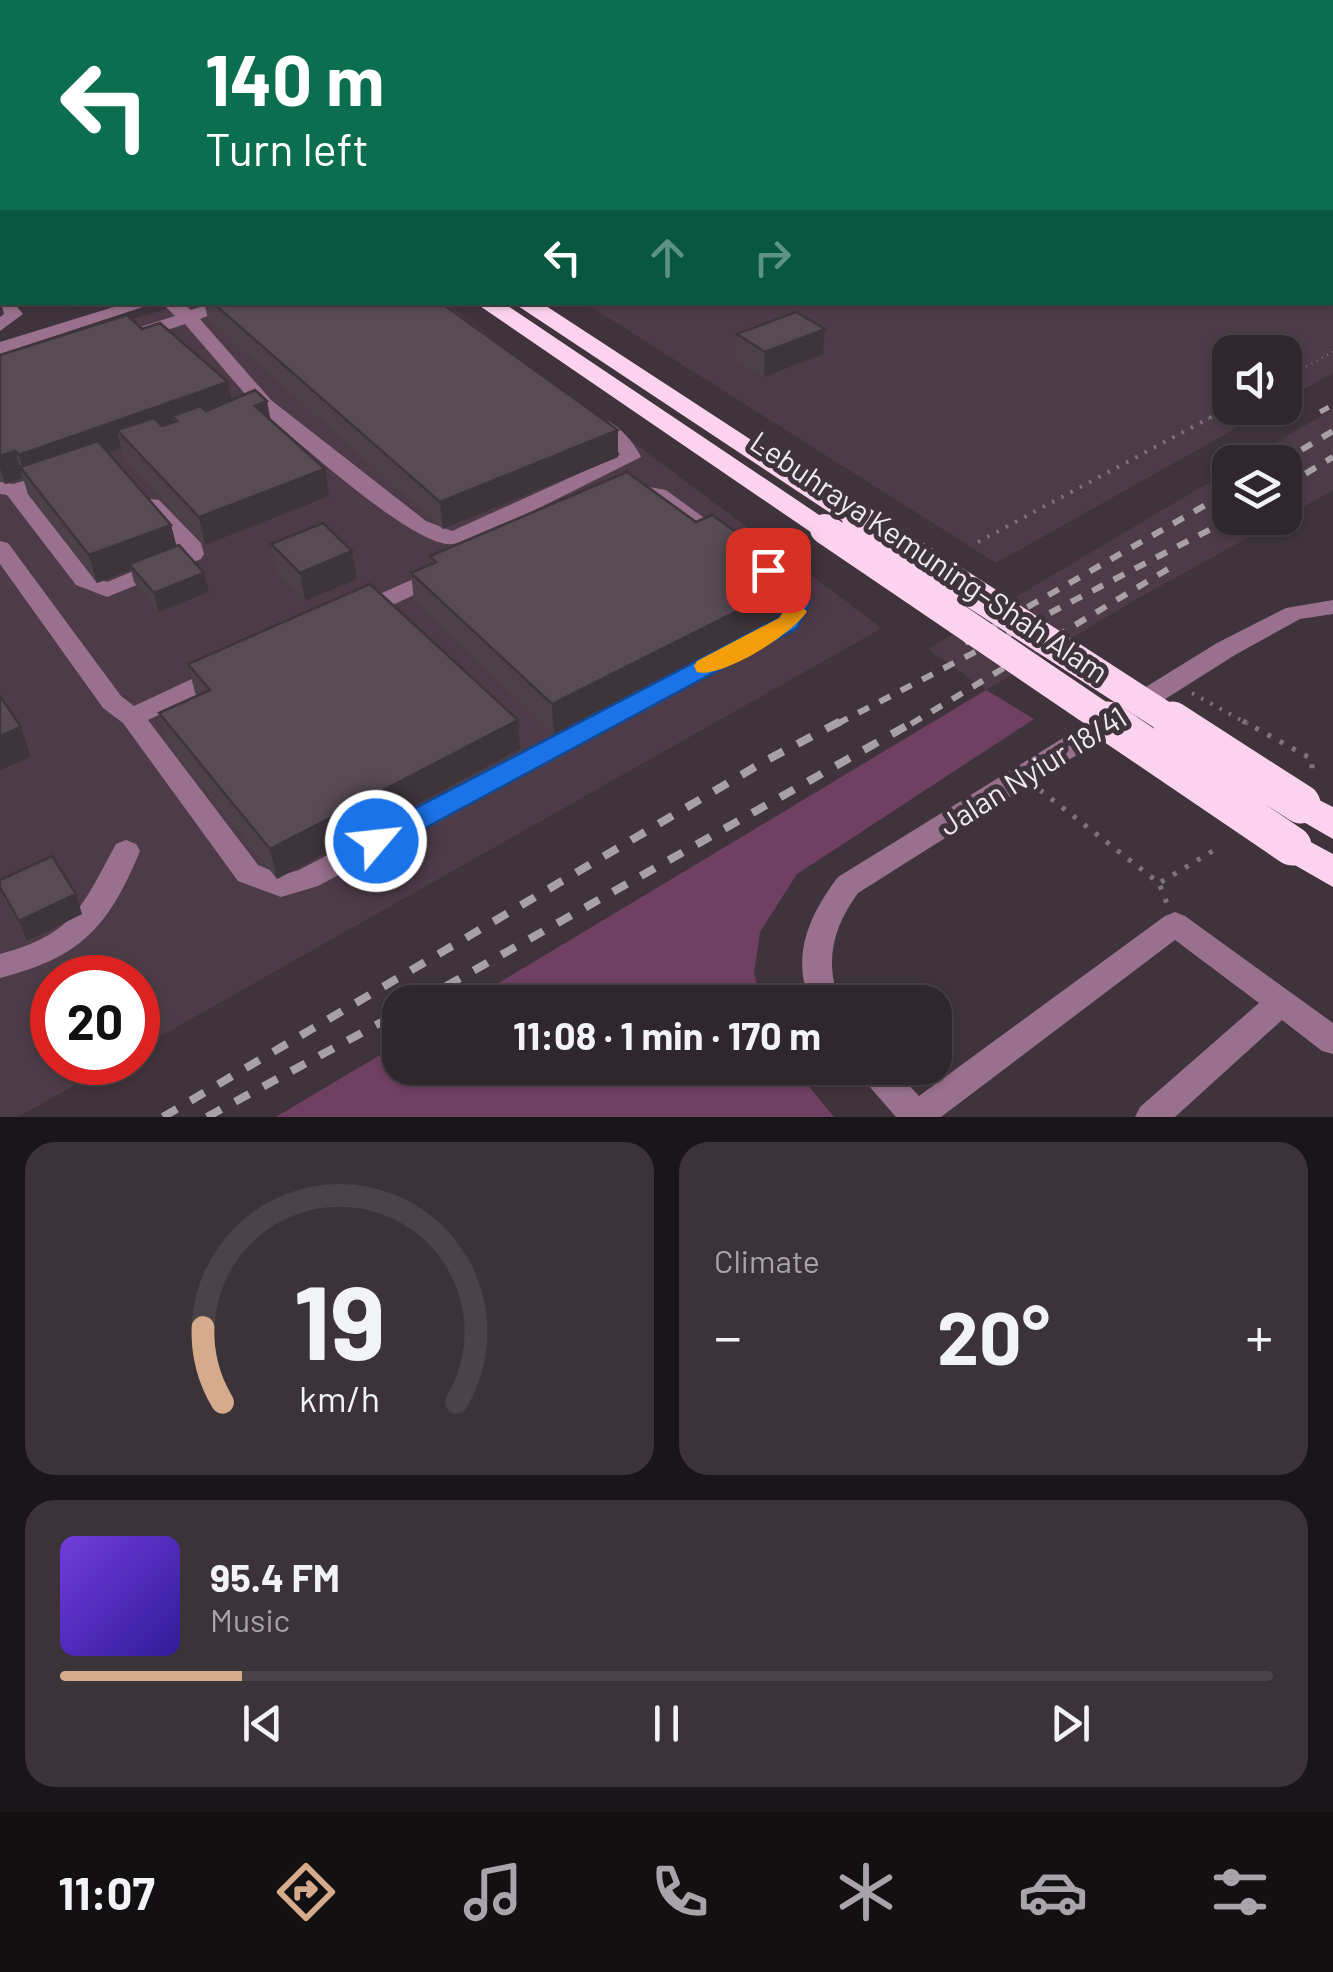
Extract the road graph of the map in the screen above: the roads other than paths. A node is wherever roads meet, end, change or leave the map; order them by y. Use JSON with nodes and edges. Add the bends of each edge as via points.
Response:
{"nodes":[{"id":1,"x":6,"y":305,"type":"edge"},
{"id":2,"x":140,"y":305,"type":"edge"},
{"id":3,"x":173,"y":305,"type":"edge"},
{"id":4,"x":225,"y":305,"type":"edge"},
{"id":5,"x":488,"y":305,"type":"edge"},
{"id":6,"x":527,"y":305,"type":"edge"},
{"id":7,"x":188,"y":317,"type":"junction"},
{"id":8,"x":0,"y":326,"type":"edge"},
{"id":9,"x":113,"y":341,"type":"edge"},
{"id":10,"x":0,"y":348,"type":"edge"},
{"id":11,"x":264,"y":404,"type":"junction"},
{"id":12,"x":582,"y":414,"type":"edge"},
{"id":13,"x":213,"y":423,"type":"edge"},
{"id":14,"x":75,"y":471,"type":"edge"},
{"id":15,"x":132,"y":486,"type":"edge"},
{"id":16,"x":7,"y":489,"type":"edge"},
{"id":17,"x":625,"y":495,"type":"edge"},
{"id":18,"x":0,"y":548,"type":"edge"},
{"id":19,"x":470,"y":560,"type":"edge"},
{"id":20,"x":1333,"y":607,"type":"edge"},
{"id":21,"x":346,"y":618,"type":"edge"},
{"id":22,"x":239,"y":667,"type":"edge"},
{"id":23,"x":132,"y":716,"type":"junction"},
{"id":24,"x":1333,"y":825,"type":"edge"},
{"id":25,"x":126,"y":851,"type":"dead end"},
{"id":26,"x":1333,"y":873,"type":"edge"},
{"id":27,"x":0,"y":966,"type":"edge"},
{"id":28,"x":822,"y":985,"type":"edge"},
{"id":29,"x":1281,"y":1002,"type":"junction"},
{"id":30,"x":1333,"y":1041,"type":"edge"},
{"id":31,"x":889,"y":1085,"type":"edge"},
{"id":32,"x":916,"y":1117,"type":"edge"},
{"id":33,"x":1152,"y":1117,"type":"edge"}],
"edges":[{"from":1,"to":8,"type":"street","via":[[14,314]]},
{"from":2,"to":10,"type":"street"},
{"from":3,"to":7,"type":"street"},
{"from":4,"to":7,"type":"street"},
{"from":5,"to":26,"type":"highway","name":"Lebuhraya Kemuning–Shah Alam","bridge":true},
{"from":6,"to":24,"type":"highway","name":"Lebuhraya Kemuning–Shah Alam","bridge":true},
{"from":7,"to":9,"type":"street"},
{"from":7,"to":11,"type":"street"},
{"from":11,"to":12,"type":"street","via":[[418,526],[450,538],[631,458],[624,443]]},
{"from":11,"to":13,"type":"street"},
{"from":14,"to":16,"type":"street"},
{"from":15,"to":16,"type":"street","via":[[194,548],[107,590],[84,580]]},
{"from":17,"to":23,"type":"street","via":[[658,495],[795,589],[789,622],[308,878],[281,886],[248,873]]},
{"from":18,"to":23,"type":"street","via":[[112,702]]},
{"from":19,"to":21,"type":"street"},
{"from":20,"to":28,"type":"street","name":"Jalan Nyiur 18/41","via":[[1294,614],[848,885],[824,913],[817,952]]},
{"from":22,"to":23,"type":"street"},
{"from":25,"to":27,"type":"street","via":[[104,905],[88,925]]},
{"from":29,"to":30,"type":"street"},
{"from":29,"to":32,"type":"street","via":[[1175,924]]},
{"from":29,"to":33,"type":"street"},
{"from":31,"to":32,"type":"street"}]}
